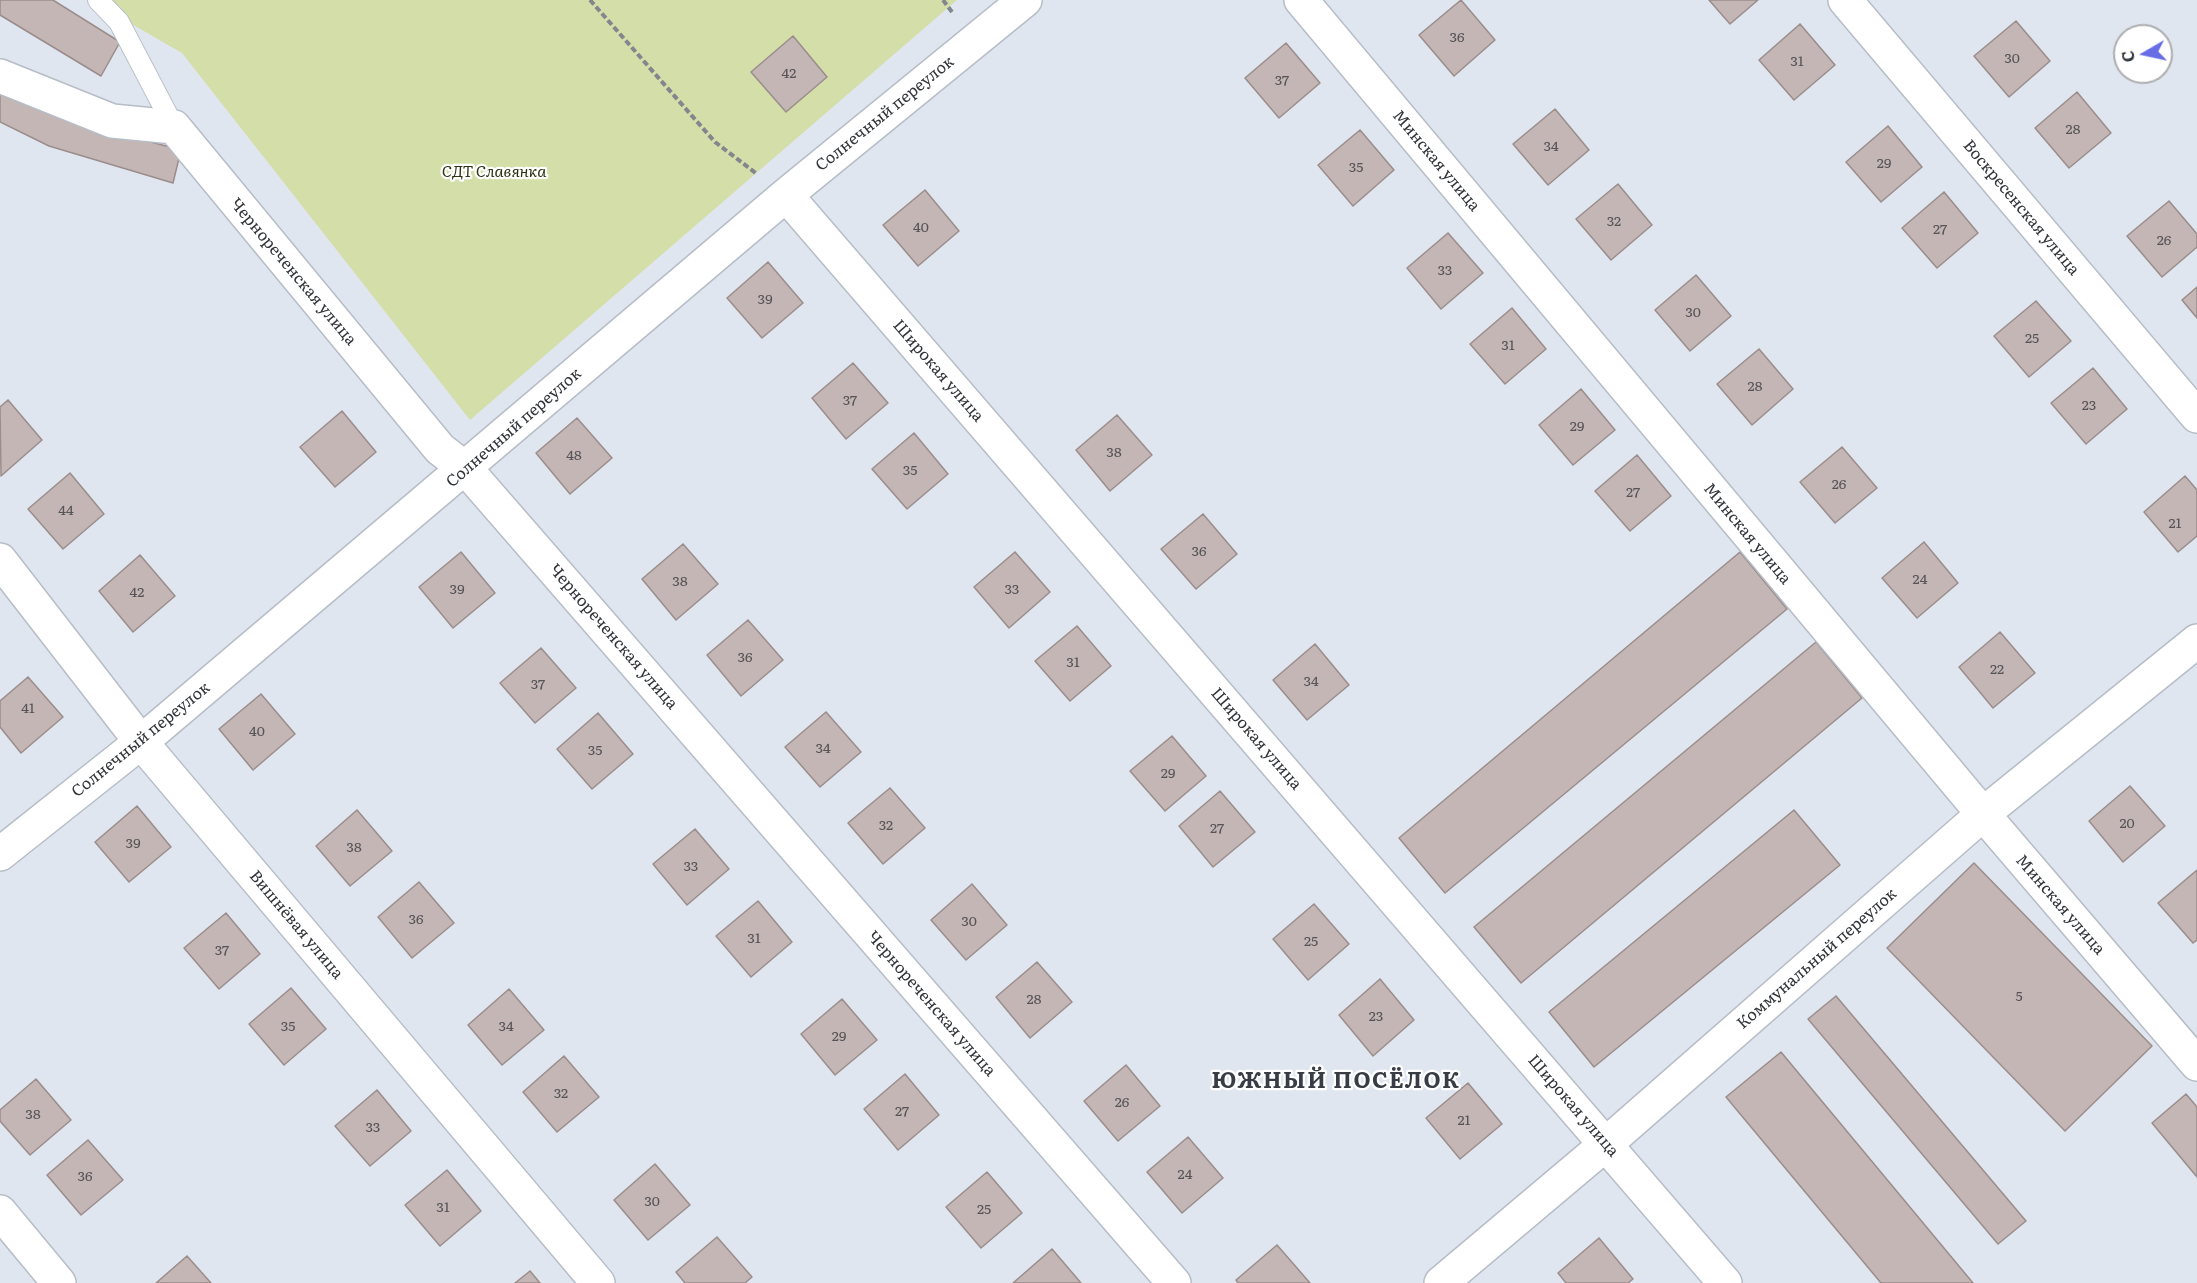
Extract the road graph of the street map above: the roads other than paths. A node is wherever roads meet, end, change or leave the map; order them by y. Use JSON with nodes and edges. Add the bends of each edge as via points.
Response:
{"nodes":[{"id":1,"x":98,"y":0,"type":"edge"},
{"id":2,"x":1024,"y":0,"type":"edge"},
{"id":3,"x":1301,"y":0,"type":"edge"},
{"id":4,"x":1845,"y":0,"type":"edge"},
{"id":5,"x":0,"y":76,"type":"edge"},
{"id":6,"x":174,"y":128,"type":"junction"},
{"id":7,"x":786,"y":195,"type":"junction"},
{"id":8,"x":2197,"y":416,"type":"edge"},
{"id":9,"x":466,"y":469,"type":"junction"},
{"id":10,"x":0,"y":560,"type":"edge"},
{"id":11,"x":2197,"y":641,"type":"edge"},
{"id":12,"x":141,"y":742,"type":"junction"},
{"id":13,"x":1983,"y":814,"type":"junction"},
{"id":14,"x":0,"y":854,"type":"edge"},
{"id":15,"x":2197,"y":1064,"type":"edge"},
{"id":16,"x":1606,"y":1144,"type":"junction"},
{"id":17,"x":0,"y":1212,"type":"edge"},
{"id":18,"x":59,"y":1283,"type":"edge"},
{"id":19,"x":598,"y":1283,"type":"edge"},
{"id":20,"x":1174,"y":1283,"type":"edge"},
{"id":21,"x":1441,"y":1283,"type":"edge"},
{"id":22,"x":1725,"y":1283,"type":"edge"}],
"edges":[{"from":1,"to":6,"type":"lane","via":[[119,22]]},
{"from":2,"to":7,"type":"street","name":"Солнечный переулок"},
{"from":3,"to":13,"type":"street","name":"Минская улица"},
{"from":4,"to":8,"type":"street","name":"Воскресенская улица"},
{"from":5,"to":6,"type":"street","via":[[112,121]]},
{"from":6,"to":9,"type":"street","name":"Чернореченская улица","via":[[440,449]]},
{"from":7,"to":9,"type":"street","name":"Солнечный переулок"},
{"from":7,"to":16,"type":"street","name":"Широкая улица"},
{"from":9,"to":12,"type":"street","name":"Солнечный переулок"},
{"from":9,"to":20,"type":"street","name":"Чернореченская улица"},
{"from":10,"to":12,"type":"street","name":"Вишнёвая улица"},
{"from":11,"to":13,"type":"street","name":"Коммунальный переулок"},
{"from":12,"to":14,"type":"street","name":"Солнечный переулок"},
{"from":12,"to":19,"type":"street","name":"Вишнёвая улица"},
{"from":13,"to":15,"type":"street","name":"Минская улица"},
{"from":13,"to":16,"type":"street","name":"Коммунальный переулок"},
{"from":16,"to":21,"type":"street","name":"Коммунальный переулок"},
{"from":16,"to":22,"type":"street","name":"Широкая улица"},
{"from":17,"to":18,"type":"street"}]}
